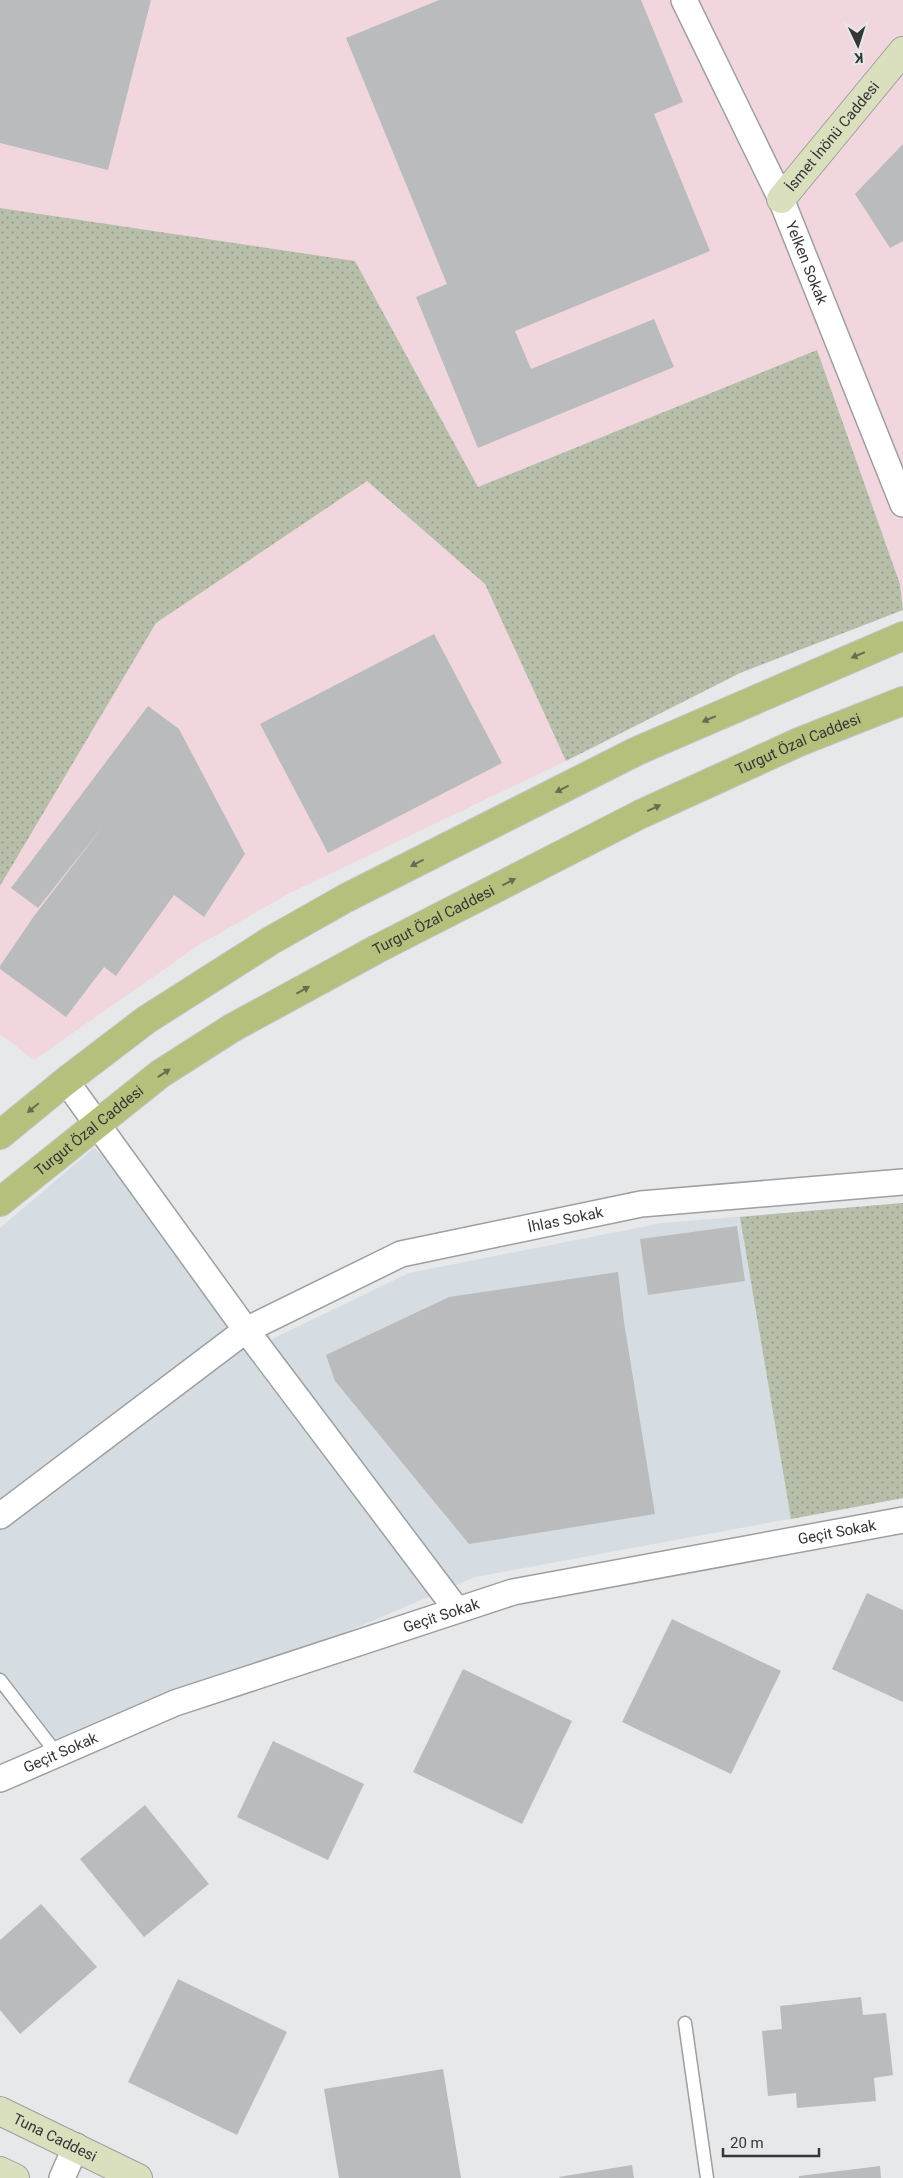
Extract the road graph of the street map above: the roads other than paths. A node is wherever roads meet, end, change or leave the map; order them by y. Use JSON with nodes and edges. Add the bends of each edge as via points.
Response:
{"nodes":[{"id":1,"x":684,"y":0,"type":"edge"},
{"id":2,"x":903,"y":51,"type":"edge"},
{"id":3,"x":781,"y":199,"type":"junction"},
{"id":4,"x":903,"y":504,"type":"edge"},
{"id":5,"x":903,"y":636,"type":"edge"},
{"id":6,"x":903,"y":701,"type":"edge"},
{"id":7,"x":66,"y":1081,"type":"junction"},
{"id":8,"x":97,"y":1124,"type":"junction"},
{"id":9,"x":0,"y":1135,"type":"edge"},
{"id":10,"x":903,"y":1182,"type":"edge"},
{"id":11,"x":0,"y":1202,"type":"edge"},
{"id":12,"x":246,"y":1330,"type":"junction"},
{"id":13,"x":0,"y":1516,"type":"edge"},
{"id":14,"x":903,"y":1520,"type":"edge"},
{"id":15,"x":457,"y":1610,"type":"junction"},
{"id":16,"x":0,"y":1680,"type":"edge"},
{"id":17,"x":57,"y":1754,"type":"junction"},
{"id":18,"x":0,"y":1779,"type":"edge"},
{"id":19,"x":685,"y":2023,"type":"dead end"},
{"id":20,"x":0,"y":2111,"type":"edge"},
{"id":21,"x":76,"y":2146,"type":"junction"},
{"id":22,"x":0,"y":2171,"type":"edge"},
{"id":23,"x":15,"y":2178,"type":"edge"},
{"id":24,"x":62,"y":2178,"type":"edge"},
{"id":25,"x":138,"y":2178,"type":"edge"},
{"id":26,"x":707,"y":2178,"type":"edge"}],
"edges":[{"from":1,"to":3,"type":"street","name":"Yelken Sokak"},
{"from":2,"to":3,"type":"street","name":"İsmet İnönü Caddesi"},
{"from":3,"to":4,"type":"street","name":"Yelken Sokak"},
{"from":5,"to":7,"type":"main road","one_way":true,"via":[[637,750],[346,898],[210,978],[146,1020]]},
{"from":8,"to":6,"type":"main road","name":"Turgut Özal Caddesi","one_way":true,"via":[[160,1074],[224,1034],[378,949],[641,814],[799,742]]},
{"from":7,"to":8,"type":"street"},
{"from":7,"to":9,"type":"main road","one_way":true},
{"from":8,"to":11,"type":"main road","name":"Turgut Özal Caddesi"},
{"from":8,"to":12,"type":"street"},
{"from":10,"to":12,"type":"street","name":"İhlas Sokak","via":[[641,1204],[401,1254]]},
{"from":12,"to":13,"type":"street","name":"İhlas Sokak"},
{"from":12,"to":15,"type":"street"},
{"from":14,"to":15,"type":"street","name":"Geçit Sokak","via":[[513,1592]]},
{"from":15,"to":17,"type":"street","name":"Geçit Sokak","via":[[174,1703]]},
{"from":16,"to":17,"type":"lane"},
{"from":17,"to":18,"type":"street","name":"Geçit Sokak"},
{"from":19,"to":26,"type":"lane"},
{"from":20,"to":21,"type":"street","name":"Tuna Caddesi"},
{"from":21,"to":24,"type":"street"},
{"from":21,"to":25,"type":"street","name":"Tuna Caddesi"},
{"from":22,"to":23,"type":"street"}]}
